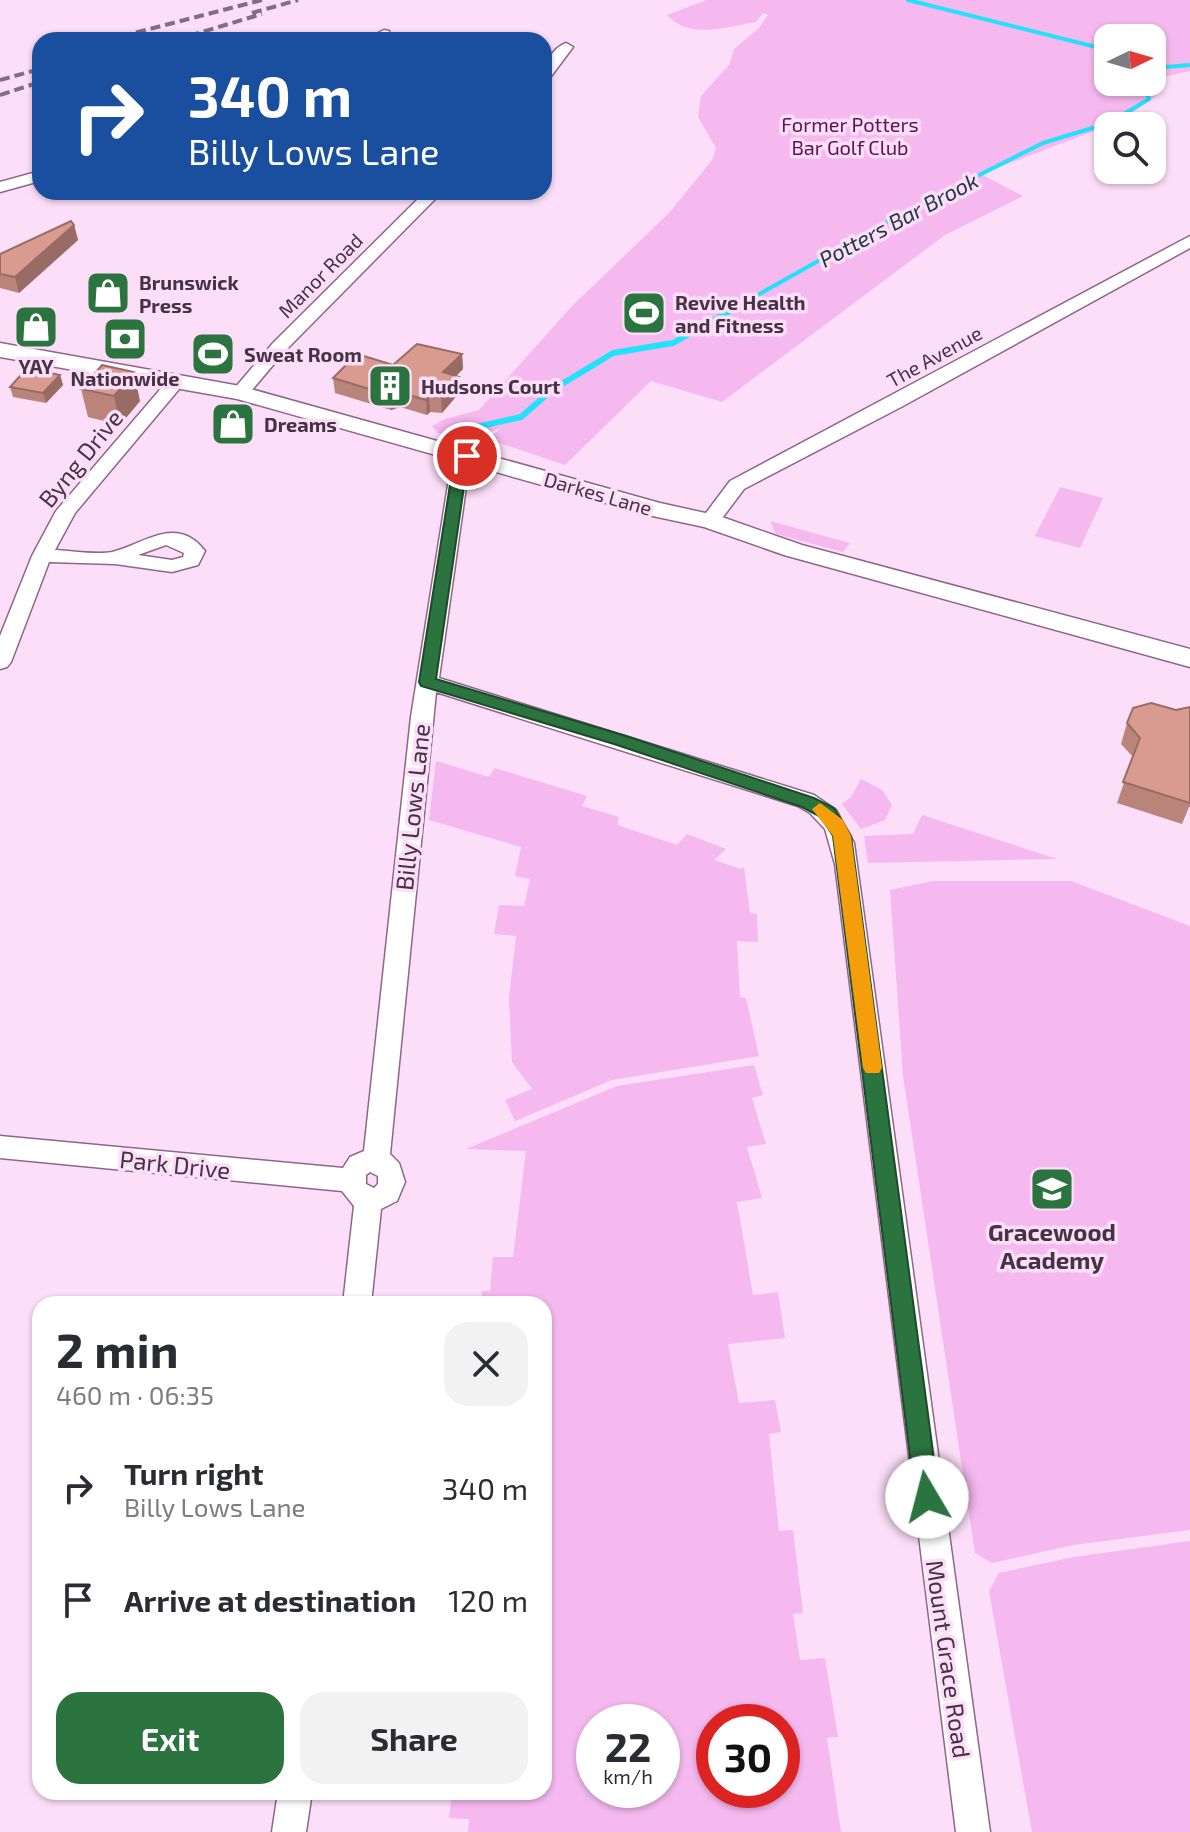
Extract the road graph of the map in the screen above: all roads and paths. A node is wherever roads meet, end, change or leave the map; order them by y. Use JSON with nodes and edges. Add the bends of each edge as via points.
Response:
{"nodes":[{"id":1,"x":566,"y":47,"type":"dead end"},
{"id":2,"x":552,"y":65,"type":"edge"},
{"id":3,"x":32,"y":178,"type":"edge"},
{"id":4,"x":0,"y":187,"type":"edge"},
{"id":5,"x":426,"y":200,"type":"edge"},
{"id":6,"x":1190,"y":241,"type":"edge"},
{"id":7,"x":0,"y":350,"type":"edge"},
{"id":8,"x":176,"y":382,"type":"junction"},
{"id":9,"x":240,"y":393,"type":"junction"},
{"id":10,"x":467,"y":456,"type":"junction"},
{"id":11,"x":710,"y":521,"type":"junction"},
{"id":12,"x":42,"y":556,"type":"junction"},
{"id":13,"x":115,"y":558,"type":"dead end"},
{"id":14,"x":0,"y":596,"type":"edge"},
{"id":15,"x":24,"y":601,"type":"junction"},
{"id":16,"x":1190,"y":658,"type":"edge"},
{"id":17,"x":0,"y":662,"type":"edge"},
{"id":18,"x":427,"y":682,"type":"junction"},
{"id":19,"x":0,"y":1147,"type":"edge"},
{"id":20,"x":360,"y":1189,"type":"junction"},
{"id":21,"x":357,"y":1296,"type":"edge"},
{"id":22,"x":294,"y":1800,"type":"edge"},
{"id":23,"x":289,"y":1832,"type":"edge"},
{"id":24,"x":973,"y":1832,"type":"edge"}],
"edges":[{"from":1,"to":2,"type":"street"},
{"from":3,"to":4,"type":"street"},
{"from":5,"to":9,"type":"street","name":"Manor Road"},
{"from":6,"to":11,"type":"street","name":"The Avenue","via":[[737,485]]},
{"from":7,"to":8,"type":"street","name":"Darkes Lane"},
{"from":8,"to":9,"type":"street","name":"Darkes Lane"},
{"from":8,"to":12,"type":"street","name":"Byng Drive","via":[[66,511]]},
{"from":9,"to":10,"type":"street","name":"Darkes Lane"},
{"from":10,"to":11,"type":"street","name":"Darkes Lane"},
{"from":10,"to":18,"type":"street","name":"Billy Lows Lane","via":[[460,466]]},
{"from":11,"to":16,"type":"street","name":"Darkes Lane","via":[[793,550]]},
{"from":12,"to":13,"type":"street"},
{"from":12,"to":15,"type":"street","name":"Byng Drive"},
{"from":14,"to":15,"type":"street"},
{"from":15,"to":17,"type":"street","name":"Byng Drive"},
{"from":18,"to":20,"type":"street","name":"Billy Lows Lane","via":[[376,1161],[361,1165]]},
{"from":18,"to":24,"type":"street","name":"Mount Grace Road","via":[[756,783],[818,808],[837,824],[847,864]]},
{"from":19,"to":20,"type":"street","name":"Park Drive"},
{"from":20,"to":21,"type":"street"},
{"from":22,"to":23,"type":"street"}]}
